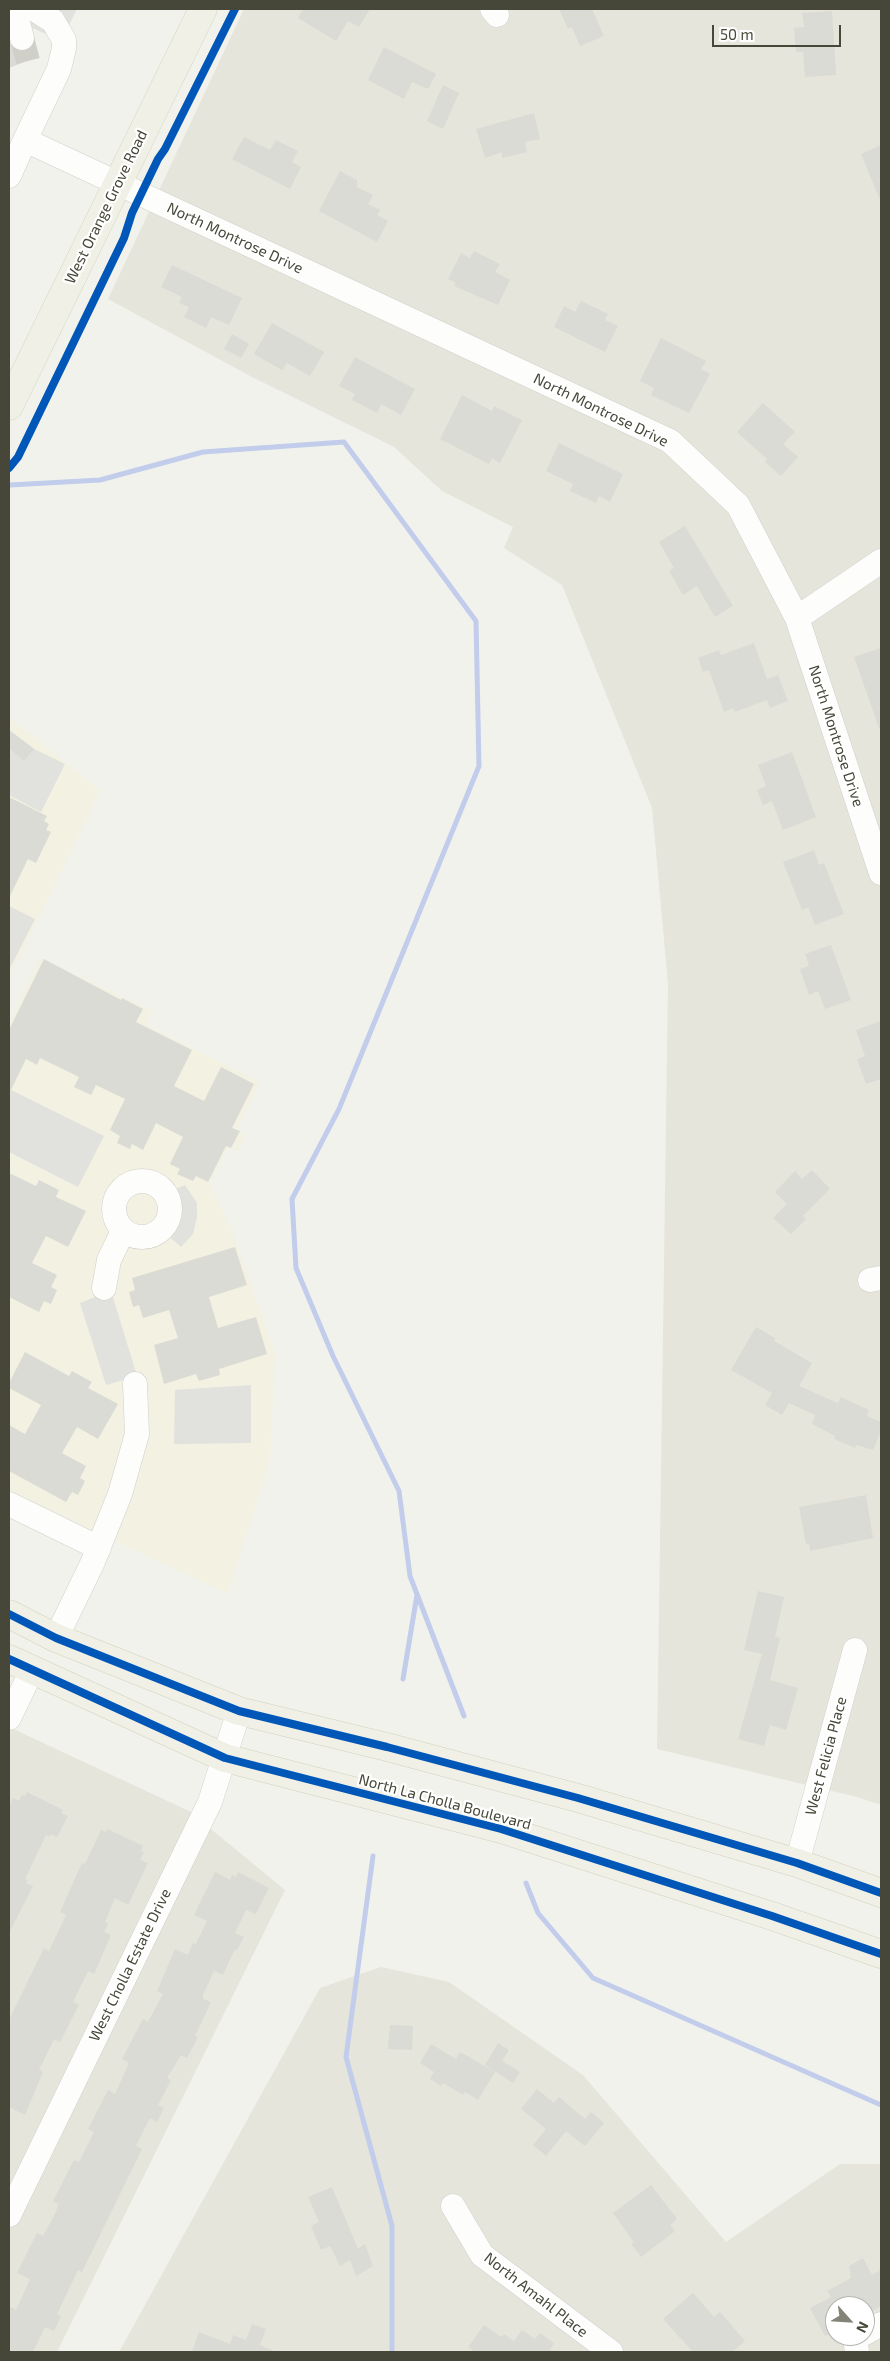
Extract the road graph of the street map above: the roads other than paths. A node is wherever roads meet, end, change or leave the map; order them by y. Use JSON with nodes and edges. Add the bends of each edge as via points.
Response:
{"nodes":[{"id":1,"x":22,"y":9,"type":"edge"},
{"id":2,"x":34,"y":9,"type":"edge"},
{"id":3,"x":203,"y":9,"type":"edge"},
{"id":4,"x":22,"y":38,"type":"tunnel mouth"},
{"id":5,"x":25,"y":140,"type":"junction"},
{"id":6,"x":9,"y":176,"type":"edge"},
{"id":7,"x":118,"y":183,"type":"junction"},
{"id":8,"x":9,"y":406,"type":"edge"},
{"id":9,"x":881,"y":561,"type":"edge"},
{"id":10,"x":797,"y":618,"type":"junction"},
{"id":11,"x":880,"y":867,"type":"edge"},
{"id":12,"x":123,"y":1231,"type":"dead end"},
{"id":13,"x":104,"y":1288,"type":"dead end"},
{"id":14,"x":135,"y":1384,"type":"dead end"},
{"id":15,"x":9,"y":1504,"type":"edge"},
{"id":16,"x":99,"y":1548,"type":"junction"},
{"id":17,"x":9,"y":1614,"type":"edge"},
{"id":18,"x":56,"y":1638,"type":"junction"},
{"id":19,"x":855,"y":1650,"type":"dead end"},
{"id":20,"x":20,"y":1665,"type":"edge"},
{"id":21,"x":239,"y":1711,"type":"junction"},
{"id":22,"x":9,"y":1718,"type":"edge"},
{"id":23,"x":225,"y":1758,"type":"junction"},
{"id":24,"x":797,"y":1863,"type":"junction"},
{"id":25,"x":881,"y":1893,"type":"edge"},
{"id":26,"x":881,"y":1954,"type":"edge"},
{"id":27,"x":453,"y":2206,"type":"dead end"},
{"id":28,"x":9,"y":2215,"type":"edge"},
{"id":29,"x":611,"y":2352,"type":"edge"}],
"edges":[{"from":1,"to":4,"type":"street","via":[[17,19]]},
{"from":2,"to":5,"type":"street","via":[[53,21],[64,40],[64,48],[59,69]]},
{"from":3,"to":7,"type":"main road","name":"West Orange Grove Road"},
{"from":5,"to":6,"type":"street"},
{"from":5,"to":7,"type":"street","name":"North Montrose Drive"},
{"from":7,"to":8,"type":"main road","name":"West Orange Grove Road"},
{"from":7,"to":10,"type":"street","name":"North Montrose Drive","via":[[670,441],[738,505]]},
{"from":9,"to":10,"type":"street"},
{"from":10,"to":11,"type":"street","name":"North Montrose Drive"},
{"from":12,"to":13,"type":"street","via":[[109,1260]]},
{"from":14,"to":16,"type":"street","via":[[137,1434],[120,1494]]},
{"from":15,"to":16,"type":"street"},
{"from":16,"to":18,"type":"street"},
{"from":17,"to":18,"type":"main road"},
{"from":18,"to":21,"type":"main road"},
{"from":19,"to":24,"type":"street","name":"West Felicia Place"},
{"from":20,"to":22,"type":"street"},
{"from":20,"to":23,"type":"main road","name":"North La Cholla Boulevard"},
{"from":21,"to":23,"type":"street","name":"West Cholla Estate Drive"},
{"from":21,"to":24,"type":"main road","via":[[578,1798]]},
{"from":23,"to":26,"type":"main road","name":"North La Cholla Boulevard","via":[[501,1829]]},
{"from":23,"to":28,"type":"street","name":"West Cholla Estate Drive","via":[[210,1802]]},
{"from":24,"to":25,"type":"main road"},
{"from":27,"to":29,"type":"street","name":"North Amahl Place","via":[[482,2256]]}]}
